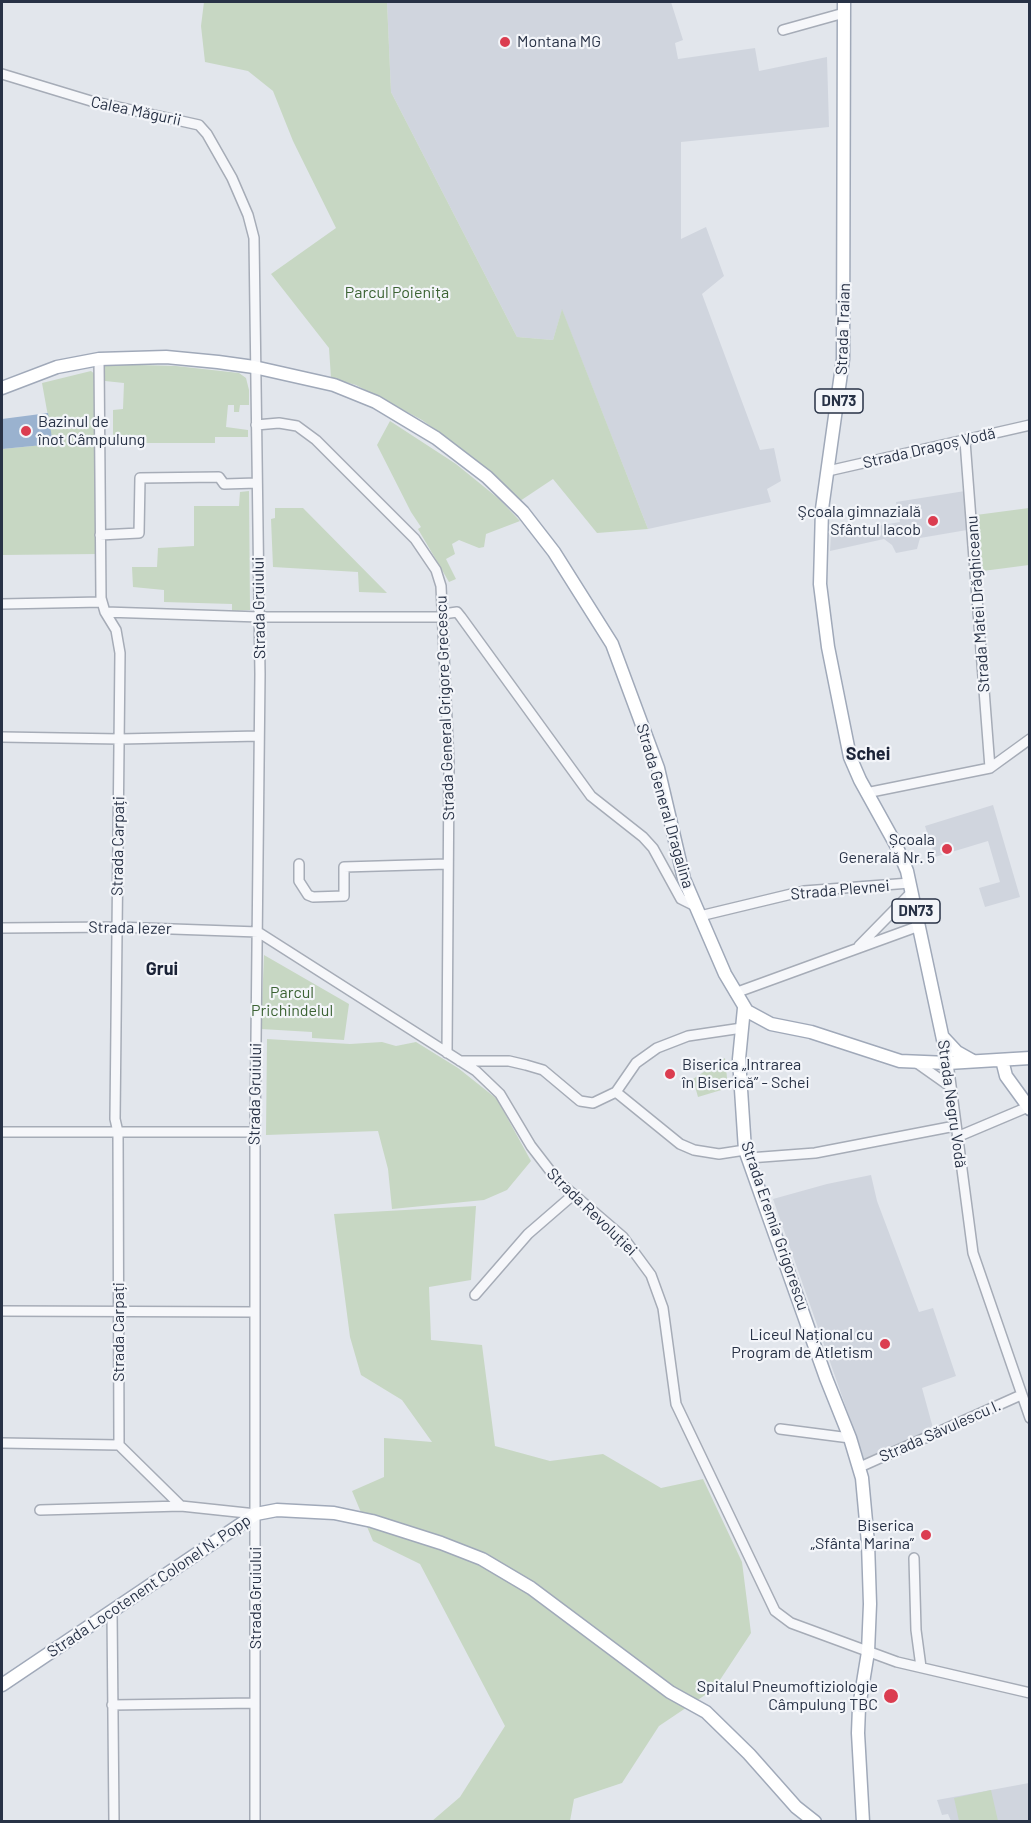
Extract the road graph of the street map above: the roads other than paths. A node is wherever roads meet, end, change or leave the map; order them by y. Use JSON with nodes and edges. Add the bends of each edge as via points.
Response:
{"nodes":[{"id":1,"x":844,"y":7,"type":"edge"},
{"id":2,"x":783,"y":30,"type":"dead end"},
{"id":3,"x":2,"y":74,"type":"edge"},
{"id":4,"x":99,"y":359,"type":"junction"},
{"id":5,"x":254,"y":367,"type":"junction"},
{"id":6,"x":2,"y":388,"type":"edge"},
{"id":7,"x":256,"y":425,"type":"junction"},
{"id":8,"x":1029,"y":425,"type":"edge"},
{"id":9,"x":965,"y":441,"type":"junction"},
{"id":10,"x":828,"y":471,"type":"junction"},
{"id":11,"x":257,"y":483,"type":"junction"},
{"id":12,"x":100,"y":535,"type":"junction"},
{"id":13,"x":102,"y":602,"type":"junction"},
{"id":14,"x":2,"y":604,"type":"edge"},
{"id":15,"x":105,"y":612,"type":"junction"},
{"id":16,"x":443,"y":615,"type":"junction"},
{"id":17,"x":260,"y":617,"type":"junction"},
{"id":18,"x":259,"y":736,"type":"junction"},
{"id":19,"x":2,"y":737,"type":"edge"},
{"id":20,"x":120,"y":739,"type":"junction"},
{"id":21,"x":1029,"y":739,"type":"edge"},
{"id":22,"x":990,"y":768,"type":"junction"},
{"id":23,"x":866,"y":793,"type":"junction"},
{"id":24,"x":299,"y":864,"type":"dead end"},
{"id":25,"x":447,"y":864,"type":"junction"},
{"id":26,"x":911,"y":888,"type":"junction"},
{"id":27,"x":697,"y":911,"type":"junction"},
{"id":28,"x":919,"y":926,"type":"junction"},
{"id":29,"x":2,"y":927,"type":"edge"},
{"id":30,"x":116,"y":927,"type":"junction"},
{"id":31,"x":258,"y":932,"type":"junction"},
{"id":32,"x":857,"y":948,"type":"junction"},
{"id":33,"x":735,"y":993,"type":"junction"},
{"id":34,"x":744,"y":1008,"type":"junction"},
{"id":35,"x":742,"y":1028,"type":"junction"},
{"id":36,"x":944,"y":1040,"type":"junction"},
{"id":37,"x":447,"y":1053,"type":"junction"},
{"id":38,"x":1029,"y":1058,"type":"edge"},
{"id":39,"x":460,"y":1060,"type":"junction"},
{"id":40,"x":1002,"y":1060,"type":"junction"},
{"id":41,"x":915,"y":1062,"type":"junction"},
{"id":42,"x":976,"y":1062,"type":"junction"},
{"id":43,"x":948,"y":1063,"type":"junction"},
{"id":44,"x":951,"y":1087,"type":"junction"},
{"id":45,"x":616,"y":1092,"type":"junction"},
{"id":46,"x":1029,"y":1108,"type":"edge"},
{"id":47,"x":955,"y":1126,"type":"junction"},
{"id":48,"x":2,"y":1132,"type":"edge"},
{"id":49,"x":118,"y":1132,"type":"junction"},
{"id":50,"x":255,"y":1132,"type":"junction"},
{"id":51,"x":957,"y":1137,"type":"junction"},
{"id":52,"x":747,"y":1154,"type":"junction"},
{"id":53,"x":573,"y":1195,"type":"junction"},
{"id":54,"x":475,"y":1294,"type":"dead end"},
{"id":55,"x":2,"y":1311,"type":"edge"},
{"id":56,"x":120,"y":1311,"type":"junction"},
{"id":57,"x":255,"y":1312,"type":"junction"},
{"id":58,"x":1021,"y":1395,"type":"junction"},
{"id":59,"x":1029,"y":1418,"type":"edge"},
{"id":60,"x":780,"y":1429,"type":"dead end"},
{"id":61,"x":850,"y":1438,"type":"junction"},
{"id":62,"x":2,"y":1443,"type":"edge"},
{"id":63,"x":119,"y":1445,"type":"junction"},
{"id":64,"x":860,"y":1467,"type":"junction"},
{"id":65,"x":181,"y":1506,"type":"junction"},
{"id":66,"x":40,"y":1510,"type":"dead end"},
{"id":67,"x":256,"y":1514,"type":"junction"},
{"id":68,"x":914,"y":1558,"type":"dead end"},
{"id":69,"x":112,"y":1612,"type":"junction"},
{"id":70,"x":868,"y":1652,"type":"junction"},
{"id":71,"x":921,"y":1667,"type":"junction"},
{"id":72,"x":2,"y":1685,"type":"edge"},
{"id":73,"x":1029,"y":1693,"type":"edge"},
{"id":74,"x":255,"y":1703,"type":"junction"},
{"id":75,"x":112,"y":1705,"type":"junction"},
{"id":76,"x":114,"y":1821,"type":"edge"},
{"id":77,"x":255,"y":1821,"type":"edge"},
{"id":78,"x":815,"y":1821,"type":"edge"},
{"id":79,"x":863,"y":1821,"type":"edge"}],
"edges":[{"from":1,"to":2,"type":"street"},
{"from":1,"to":10,"type":"main road","name":"Strada Traian","number":"DN73","via":[[844,347]]},
{"from":3,"to":5,"type":"street","name":"Calea Măgurii","via":[[91,101],[199,124],[232,178],[254,238]]},
{"from":4,"to":5,"type":"main road","name":"Strada General Dragalina","via":[[166,357]]},
{"from":4,"to":6,"type":"main road","name":"Strada General Dragalina","via":[[57,367]]},
{"from":4,"to":12,"type":"street","name":"Strada Carpați"},
{"from":5,"to":7,"type":"street","name":"Strada Gruiului"},
{"from":5,"to":27,"type":"main road","name":"Strada General Dragalina","via":[[334,385],[386,408],[463,457],[524,512],[612,644],[658,768],[677,860]]},
{"from":7,"to":11,"type":"street","name":"Strada Gruiului"},
{"from":7,"to":16,"type":"street","name":"Strada General Grigore Grecescu","via":[[297,426],[364,487],[426,554],[441,586]]},
{"from":8,"to":9,"type":"street","name":"Strada Dragoș Vodă"},
{"from":9,"to":10,"type":"street","name":"Strada Dragoș Vodă"},
{"from":9,"to":22,"type":"street","name":"Strada Matei Drăghiceanu"},
{"from":10,"to":23,"type":"main road","name":"Strada Traian","number":"DN73","via":[[819,559],[826,633],[850,757]]},
{"from":11,"to":12,"type":"street","via":[[224,484],[219,477],[140,478],[139,533]]},
{"from":11,"to":17,"type":"street","name":"Strada Gruiului"},
{"from":12,"to":13,"type":"street","name":"Strada Carpați"},
{"from":13,"to":14,"type":"street"},
{"from":13,"to":15,"type":"street","name":"Strada Carpați"},
{"from":15,"to":17,"type":"street"},
{"from":15,"to":20,"type":"street","name":"Strada Carpați","via":[[116,630],[120,653]]},
{"from":16,"to":17,"type":"street"},
{"from":16,"to":25,"type":"street","name":"Strada General Grigore Grecescu","via":[[449,765]]},
{"from":16,"to":27,"type":"street","via":[[457,612],[591,796],[643,837],[681,899]]},
{"from":17,"to":18,"type":"street","name":"Strada Gruiului"},
{"from":18,"to":20,"type":"street"},
{"from":18,"to":31,"type":"street","name":"Strada Gruiului"},
{"from":19,"to":20,"type":"street"},
{"from":20,"to":30,"type":"street","name":"Strada Carpați"},
{"from":21,"to":22,"type":"street"},
{"from":22,"to":23,"type":"street"},
{"from":23,"to":26,"type":"main road","name":"Strada Negru Vodă","number":"DN73","via":[[896,845]]},
{"from":24,"to":25,"type":"street","via":[[299,881],[313,897],[344,896],[344,867]]},
{"from":25,"to":37,"type":"street","name":"Strada General Grigore Grecescu"},
{"from":26,"to":27,"type":"street","name":"Strada Plevnei","via":[[804,891]]},
{"from":26,"to":28,"type":"main road","name":"Strada Negru Vodă","number":"DN73"},
{"from":26,"to":32,"type":"street"},
{"from":27,"to":33,"type":"main road","name":"Strada General Dragalina"},
{"from":28,"to":32,"type":"street"},
{"from":28,"to":36,"type":"main road","name":"Strada Negru Vodă","number":"DN73"},
{"from":29,"to":30,"type":"street","name":"Strada Iezer"},
{"from":30,"to":31,"type":"street","name":"Strada Iezer"},
{"from":30,"to":49,"type":"street","name":"Strada Carpați"},
{"from":31,"to":37,"type":"street","name":"Strada Revoluției"},
{"from":31,"to":50,"type":"street","name":"Strada Gruiului"},
{"from":32,"to":33,"type":"street"},
{"from":33,"to":34,"type":"main road","name":"Strada General Dragalina"},
{"from":34,"to":35,"type":"main road","name":"Strada Eremia Grigorescu"},
{"from":34,"to":41,"type":"main road","name":"Strada General Dragalina","via":[[771,1024],[827,1037],[885,1058]]},
{"from":35,"to":45,"type":"street","via":[[688,1036],[657,1048],[636,1063]]},
{"from":35,"to":52,"type":"main road","name":"Strada Eremia Grigorescu","via":[[739,1059]]},
{"from":36,"to":41,"type":"main road","via":[[931,1056]]},
{"from":36,"to":42,"type":"main road"},
{"from":36,"to":43,"type":"main road","name":"Strada Negru Vodă","number":"DN73"},
{"from":37,"to":39,"type":"street","name":"Strada Revoluției"},
{"from":38,"to":40,"type":"main road","name":"Strada General Dragalina"},
{"from":39,"to":45,"type":"street","via":[[509,1061],[543,1070],[580,1101],[593,1103]]},
{"from":39,"to":53,"type":"street","name":"Strada Revoluției","via":[[500,1094],[541,1161]]},
{"from":40,"to":42,"type":"main road","name":"Strada General Dragalina"},
{"from":40,"to":46,"type":"main road","via":[[1006,1076]]},
{"from":41,"to":43,"type":"main road","name":"Strada General Dragalina"},
{"from":41,"to":44,"type":"street"},
{"from":42,"to":43,"type":"main road","name":"Strada General Dragalina"},
{"from":43,"to":44,"type":"street","name":"Strada Negru Vodă","number":"DN73"},
{"from":44,"to":47,"type":"street","name":"Strada Negru Vodă","number":"DN73"},
{"from":45,"to":52,"type":"street","via":[[680,1144],[719,1154]]},
{"from":46,"to":51,"type":"street"},
{"from":47,"to":51,"type":"street","name":"Strada Negru Vodă","number":"DN73"},
{"from":47,"to":52,"type":"street","via":[[815,1153]]},
{"from":48,"to":49,"type":"street"},
{"from":49,"to":50,"type":"street"},
{"from":49,"to":56,"type":"street","name":"Strada Carpați"},
{"from":50,"to":57,"type":"street","name":"Strada Gruiului"},
{"from":51,"to":58,"type":"street","name":"Strada Negru Vodă","number":"DN73","via":[[973,1253]]},
{"from":52,"to":61,"type":"main road","name":"Strada Eremia Grigorescu"},
{"from":53,"to":54,"type":"street","via":[[528,1234]]},
{"from":53,"to":70,"type":"street","name":"Strada Revoluției","via":[[623,1237],[651,1275],[663,1308],[676,1404],[775,1611],[791,1623]]},
{"from":55,"to":56,"type":"street"},
{"from":56,"to":57,"type":"street"},
{"from":56,"to":63,"type":"street","name":"Strada Carpați"},
{"from":57,"to":67,"type":"street","name":"Strada Gruiului"},
{"from":58,"to":59,"type":"street","name":"Strada Negru Vodă","number":"DN73"},
{"from":58,"to":64,"type":"street","name":"Strada Săvulescu I."},
{"from":60,"to":61,"type":"street"},
{"from":61,"to":64,"type":"main road","name":"Strada Eremia Grigorescu"},
{"from":62,"to":63,"type":"street"},
{"from":63,"to":65,"type":"street"},
{"from":64,"to":70,"type":"main road","name":"Strada Eremia Grigorescu","via":[[868,1543]]},
{"from":65,"to":66,"type":"street"},
{"from":65,"to":67,"type":"street"},
{"from":67,"to":69,"type":"main road","name":"Strada Locotenent Colonel N. Popp"},
{"from":67,"to":74,"type":"street","name":"Strada Gruiului"},
{"from":67,"to":78,"type":"main road","name":"Strada Locotenent Colonel N. Popp","via":[[298,1510],[363,1519],[482,1559],[531,1588],[670,1692],[706,1712],[796,1807]]},
{"from":68,"to":71,"type":"street"},
{"from":69,"to":72,"type":"main road","name":"Strada Locotenent Colonel N. Popp"},
{"from":69,"to":75,"type":"street"},
{"from":70,"to":71,"type":"street","name":"Strada Revoluției"},
{"from":70,"to":79,"type":"main road","name":"Strada Eremia Grigorescu","via":[[858,1733]]},
{"from":71,"to":73,"type":"street","name":"Strada Revoluției"},
{"from":74,"to":75,"type":"street"},
{"from":74,"to":77,"type":"street","name":"Strada Gruiului"},
{"from":75,"to":76,"type":"street"}]}
